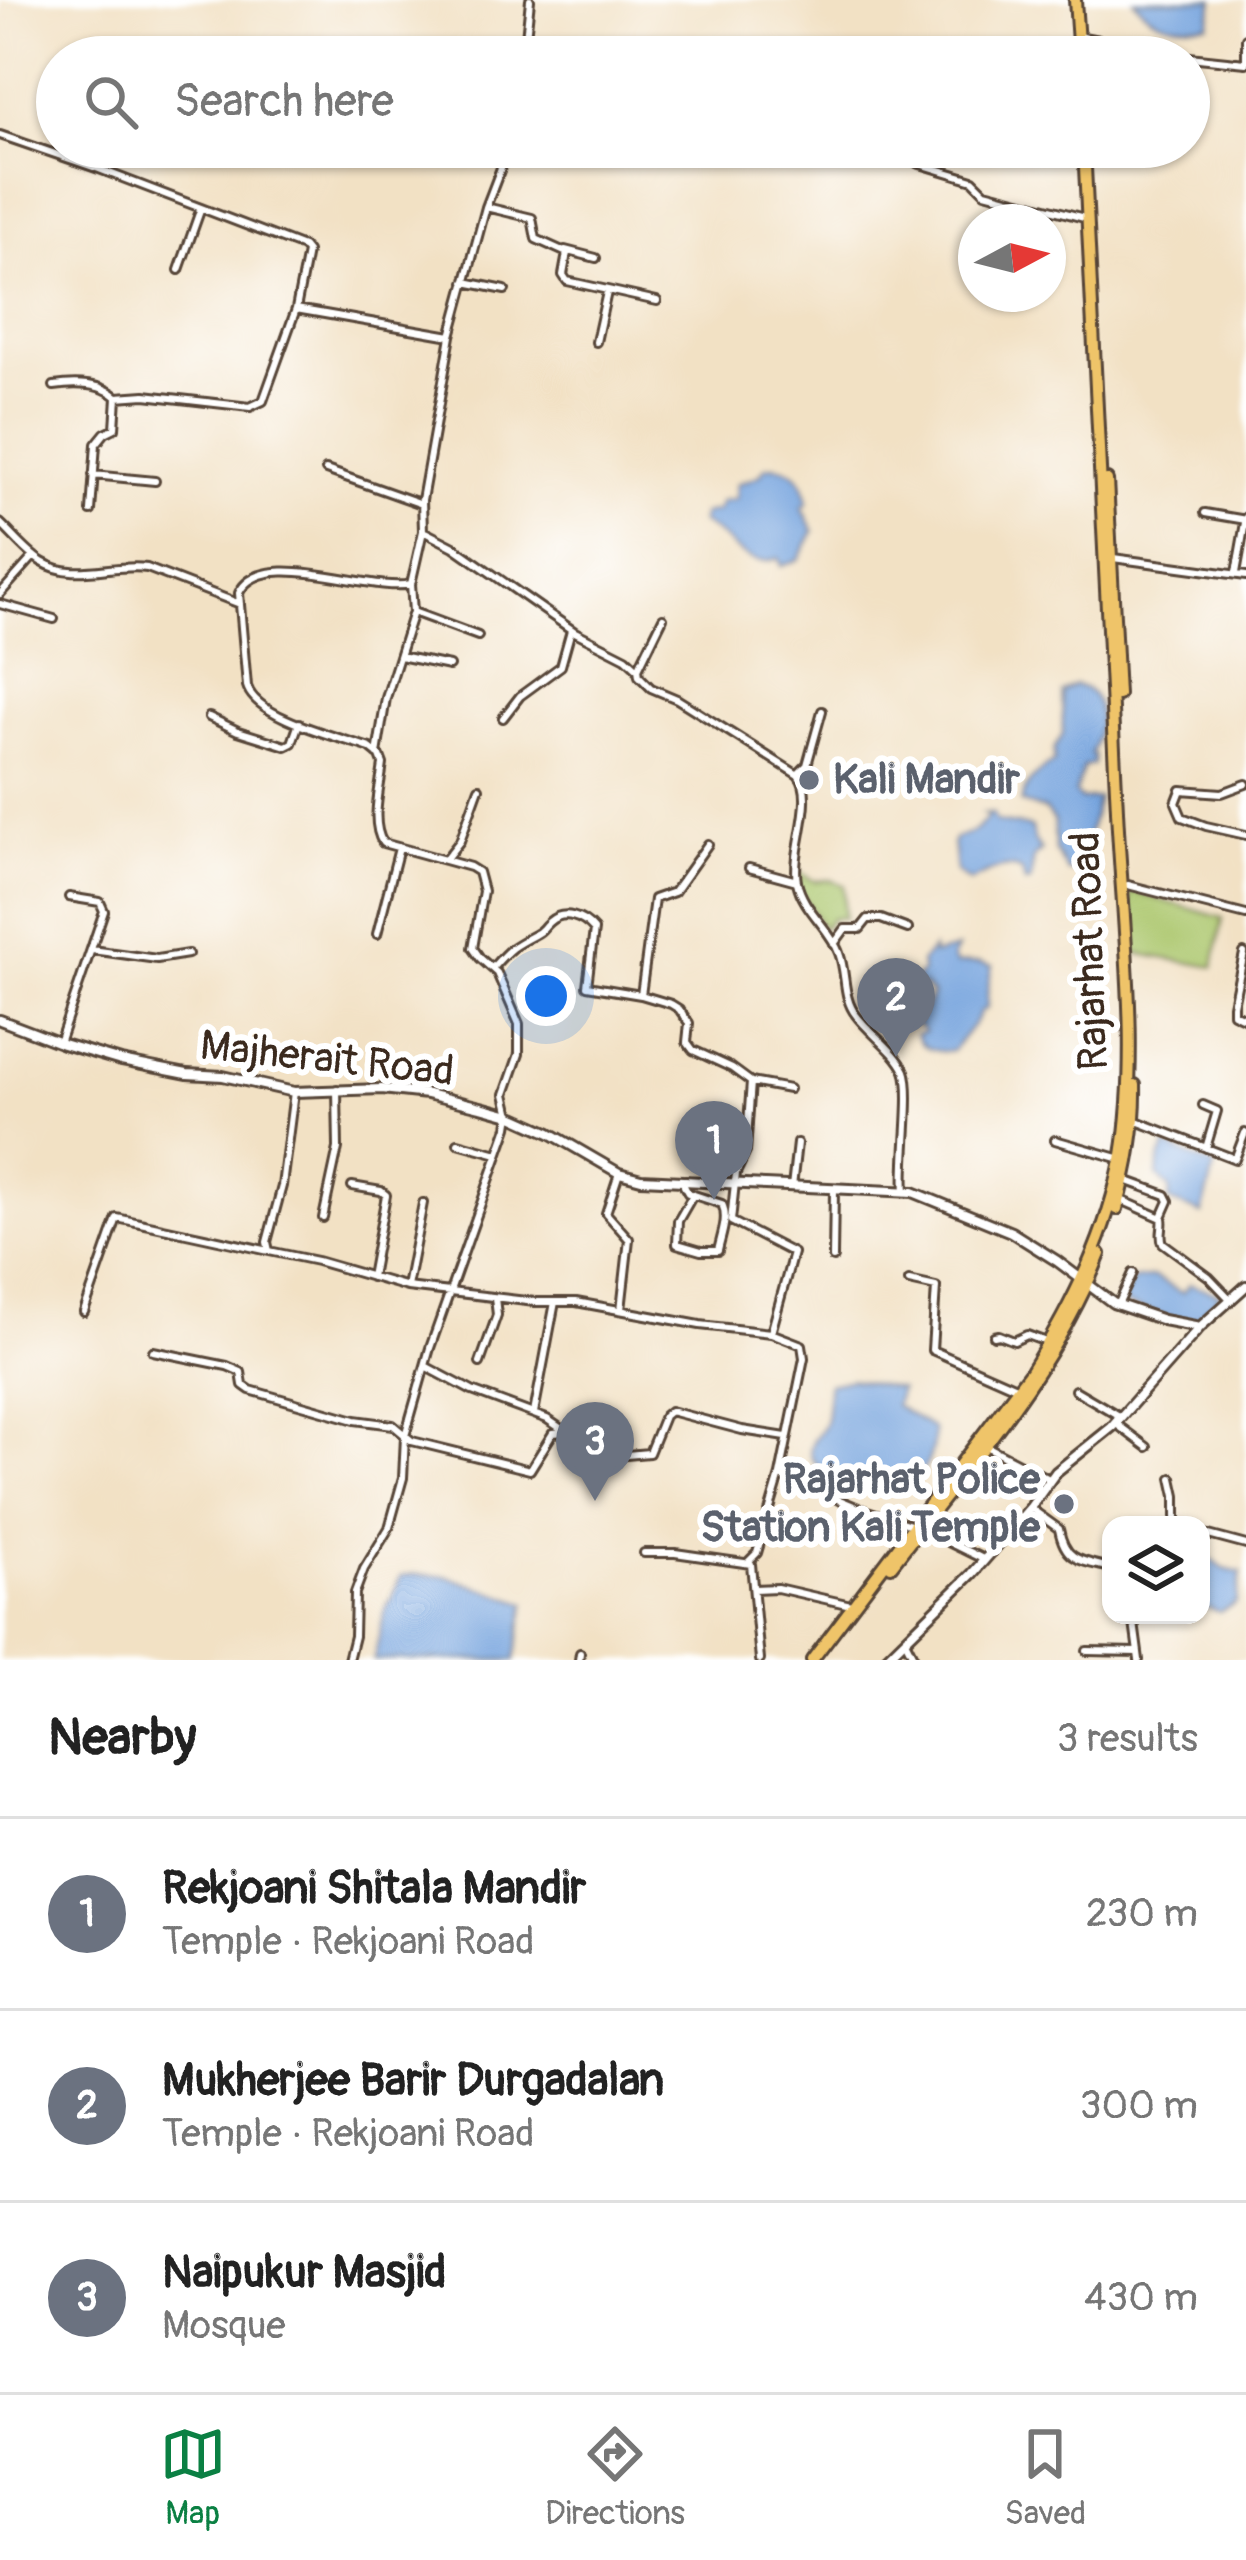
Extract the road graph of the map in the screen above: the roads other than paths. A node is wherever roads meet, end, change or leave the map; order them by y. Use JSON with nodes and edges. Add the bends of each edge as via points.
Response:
{"nodes":[{"id":1,"x":530,"y":0,"type":"edge"},
{"id":2,"x":1079,"y":0,"type":"edge"},
{"id":3,"x":526,"y":36,"type":"edge"},
{"id":4,"x":1081,"y":36,"type":"edge"},
{"id":5,"x":1246,"y":38,"type":"edge"},
{"id":6,"x":1210,"y":59,"type":"edge"},
{"id":7,"x":1246,"y":63,"type":"edge"},
{"id":8,"x":0,"y":135,"type":"edge"},
{"id":9,"x":36,"y":148,"type":"edge"},
{"id":10,"x":91,"y":168,"type":"edge"},
{"id":11,"x":501,"y":168,"type":"edge"},
{"id":12,"x":933,"y":168,"type":"edge"},
{"id":13,"x":1087,"y":168,"type":"edge"},
{"id":14,"x":1088,"y":168,"type":"edge"},
{"id":15,"x":486,"y":207,"type":"junction"},
{"id":16,"x":201,"y":208,"type":"junction"},
{"id":17,"x":1088,"y":219,"type":"junction"},
{"id":18,"x":565,"y":250,"type":"junction"},
{"id":19,"x":596,"y":258,"type":"dead end"},
{"id":20,"x":179,"y":270,"type":"dead end"},
{"id":21,"x":466,"y":282,"type":"junction"},
{"id":22,"x":506,"y":290,"type":"dead end"},
{"id":23,"x":607,"y":292,"type":"junction"},
{"id":24,"x":656,"y":301,"type":"dead end"},
{"id":25,"x":296,"y":309,"type":"junction"},
{"id":26,"x":451,"y":336,"type":"junction"},
{"id":27,"x":596,"y":342,"type":"dead end"},
{"id":28,"x":54,"y":386,"type":"dead end"},
{"id":29,"x":117,"y":397,"type":"junction"},
{"id":30,"x":326,"y":470,"type":"dead end"},
{"id":31,"x":94,"y":475,"type":"junction"},
{"id":32,"x":154,"y":481,"type":"dead end"},
{"id":33,"x":422,"y":504,"type":"junction"},
{"id":34,"x":91,"y":511,"type":"dead end"},
{"id":35,"x":1205,"y":513,"type":"dead end"},
{"id":36,"x":1246,"y":519,"type":"edge"},
{"id":37,"x":0,"y":523,"type":"edge"},
{"id":38,"x":423,"y":531,"type":"junction"},
{"id":39,"x":34,"y":556,"type":"junction"},
{"id":40,"x":1111,"y":558,"type":"junction"},
{"id":41,"x":1236,"y":574,"type":"junction"},
{"id":42,"x":1246,"y":576,"type":"edge"},
{"id":43,"x":411,"y":584,"type":"junction"},
{"id":44,"x":0,"y":594,"type":"edge"},
{"id":45,"x":0,"y":604,"type":"edge"},
{"id":46,"x":240,"y":604,"type":"junction"},
{"id":47,"x":413,"y":612,"type":"junction"},
{"id":48,"x":663,"y":618,"type":"dead end"},
{"id":49,"x":54,"y":619,"type":"dead end"},
{"id":50,"x":571,"y":630,"type":"junction"},
{"id":51,"x":478,"y":636,"type":"dead end"},
{"id":52,"x":400,"y":656,"type":"junction"},
{"id":53,"x":449,"y":666,"type":"dead end"},
{"id":54,"x":638,"y":669,"type":"junction"},
{"id":55,"x":822,"y":711,"type":"dead end"},
{"id":56,"x":209,"y":717,"type":"dead end"},
{"id":57,"x":503,"y":718,"type":"dead end"},
{"id":58,"x":299,"y":723,"type":"junction"},
{"id":59,"x":377,"y":754,"type":"junction"},
{"id":60,"x":797,"y":775,"type":"junction"},
{"id":61,"x":1246,"y":784,"type":"edge"},
{"id":62,"x":479,"y":788,"type":"dead end"},
{"id":63,"x":1246,"y":835,"type":"edge"},
{"id":64,"x":708,"y":844,"type":"dead end"},
{"id":65,"x":399,"y":848,"type":"junction"},
{"id":66,"x":444,"y":860,"type":"junction"},
{"id":67,"x":749,"y":868,"type":"dead end"},
{"id":68,"x":797,"y":881,"type":"junction"},
{"id":69,"x":1128,"y":885,"type":"junction"},
{"id":70,"x":69,"y":897,"type":"dead end"},
{"id":71,"x":1246,"y":914,"type":"edge"},
{"id":72,"x":908,"y":929,"type":"dead end"},
{"id":73,"x":376,"y":934,"type":"dead end"},
{"id":74,"x":834,"y":944,"type":"junction"},
{"id":75,"x":92,"y":950,"type":"junction"},
{"id":76,"x":1244,"y":953,"type":"edge"},
{"id":77,"x":188,"y":954,"type":"dead end"},
{"id":78,"x":493,"y":967,"type":"junction"},
{"id":79,"x":641,"y":995,"type":"junction"},
{"id":80,"x":1246,"y":1019,"type":"edge"},
{"id":81,"x":0,"y":1020,"type":"edge"},
{"id":82,"x":59,"y":1043,"type":"junction"},
{"id":83,"x":751,"y":1082,"type":"junction"},
{"id":84,"x":337,"y":1089,"type":"junction"},
{"id":85,"x":789,"y":1089,"type":"dead end"},
{"id":86,"x":294,"y":1092,"type":"junction"},
{"id":87,"x":1203,"y":1105,"type":"dead end"},
{"id":88,"x":510,"y":1115,"type":"junction"},
{"id":89,"x":1134,"y":1120,"type":"junction"},
{"id":90,"x":1245,"y":1133,"type":"edge"},
{"id":91,"x":1055,"y":1141,"type":"dead end"},
{"id":92,"x":458,"y":1143,"type":"dead end"},
{"id":93,"x":796,"y":1143,"type":"dead end"},
{"id":94,"x":1206,"y":1148,"type":"junction"},
{"id":95,"x":498,"y":1154,"type":"junction"},
{"id":96,"x":1121,"y":1159,"type":"junction"},
{"id":97,"x":619,"y":1173,"type":"junction"},
{"id":98,"x":686,"y":1180,"type":"junction"},
{"id":99,"x":1125,"y":1180,"type":"junction"},
{"id":100,"x":734,"y":1184,"type":"junction"},
{"id":101,"x":352,"y":1186,"type":"dead end"},
{"id":102,"x":792,"y":1187,"type":"junction"},
{"id":103,"x":834,"y":1189,"type":"junction"},
{"id":104,"x":905,"y":1191,"type":"junction"},
{"id":105,"x":693,"y":1196,"type":"junction"},
{"id":106,"x":1119,"y":1199,"type":"junction"},
{"id":107,"x":423,"y":1203,"type":"dead end"},
{"id":108,"x":323,"y":1218,"type":"dead end"},
{"id":109,"x":1162,"y":1218,"type":"junction"},
{"id":110,"x":269,"y":1251,"type":"junction"},
{"id":111,"x":833,"y":1258,"type":"dead end"},
{"id":112,"x":1133,"y":1273,"type":"dead end"},
{"id":113,"x":371,"y":1277,"type":"junction"},
{"id":114,"x":909,"y":1281,"type":"dead end"},
{"id":115,"x":1085,"y":1282,"type":"junction"},
{"id":116,"x":406,"y":1287,"type":"junction"},
{"id":117,"x":1244,"y":1291,"type":"edge"},
{"id":118,"x":449,"y":1293,"type":"junction"},
{"id":119,"x":495,"y":1298,"type":"junction"},
{"id":120,"x":1231,"y":1300,"type":"junction"},
{"id":121,"x":555,"y":1303,"type":"junction"},
{"id":122,"x":1118,"y":1305,"type":"junction"},
{"id":123,"x":621,"y":1310,"type":"junction"},
{"id":124,"x":85,"y":1312,"type":"dead end"},
{"id":125,"x":1200,"y":1327,"type":"junction"},
{"id":126,"x":771,"y":1333,"type":"junction"},
{"id":127,"x":994,"y":1336,"type":"dead end"},
{"id":128,"x":1049,"y":1343,"type":"junction"},
{"id":129,"x":153,"y":1351,"type":"dead end"},
{"id":130,"x":480,"y":1363,"type":"dead end"},
{"id":131,"x":425,"y":1366,"type":"junction"},
{"id":132,"x":1018,"y":1388,"type":"junction"},
{"id":133,"x":1075,"y":1390,"type":"dead end"},
{"id":134,"x":534,"y":1413,"type":"junction"},
{"id":135,"x":1118,"y":1420,"type":"junction"},
{"id":136,"x":565,"y":1432,"type":"junction"},
{"id":137,"x":405,"y":1436,"type":"junction"},
{"id":138,"x":787,"y":1437,"type":"junction"},
{"id":139,"x":986,"y":1446,"type":"junction"},
{"id":140,"x":1147,"y":1447,"type":"dead end"},
{"id":141,"x":780,"y":1475,"type":"junction"},
{"id":142,"x":1172,"y":1478,"type":"dead end"},
{"id":143,"x":1049,"y":1479,"type":"junction"},
{"id":144,"x":1030,"y":1508,"type":"junction"},
{"id":145,"x":1176,"y":1516,"type":"edge"},
{"id":146,"x":916,"y":1527,"type":"junction"},
{"id":147,"x":1210,"y":1535,"type":"edge"},
{"id":148,"x":1246,"y":1545,"type":"edge"},
{"id":149,"x":644,"y":1553,"type":"dead end"},
{"id":150,"x":985,"y":1560,"type":"junction"},
{"id":151,"x":751,"y":1564,"type":"junction"},
{"id":152,"x":1102,"y":1565,"type":"edge"},
{"id":153,"x":754,"y":1589,"type":"junction"},
{"id":154,"x":852,"y":1606,"type":"junction"},
{"id":155,"x":1134,"y":1624,"type":"edge"},
{"id":156,"x":905,"y":1640,"type":"junction"},
{"id":157,"x":1087,"y":1651,"type":"dead end"},
{"id":158,"x":1138,"y":1656,"type":"edge"},
{"id":159,"x":349,"y":1660,"type":"edge"},
{"id":160,"x":760,"y":1660,"type":"edge"},
{"id":161,"x":816,"y":1660,"type":"edge"},
{"id":162,"x":884,"y":1660,"type":"edge"},
{"id":163,"x":915,"y":1660,"type":"edge"}],
"edges":[{"from":1,"to":3,"type":"street"},
{"from":2,"to":4,"type":"main road"},
{"from":5,"to":7,"type":"street"},
{"from":6,"to":7,"type":"street"},
{"from":8,"to":9,"type":"street"},
{"from":10,"to":16,"type":"street"},
{"from":11,"to":15,"type":"street"},
{"from":12,"to":17,"type":"street","via":[[985,192]]},
{"from":13,"to":17,"type":"main road","name":"Rajarhat Road"},
{"from":14,"to":40,"type":"main road","name":"Rajarhat Road"},
{"from":15,"to":18,"type":"street","via":[[532,218],[539,242]]},
{"from":15,"to":21,"type":"street"},
{"from":16,"to":20,"type":"street"},
{"from":16,"to":25,"type":"street","via":[[308,252]]},
{"from":17,"to":96,"type":"main road","name":"Rajarhat Road","via":[[1125,934],[1129,1076]]},
{"from":18,"to":19,"type":"street"},
{"from":18,"to":23,"type":"street","via":[[564,279]]},
{"from":21,"to":22,"type":"street"},
{"from":21,"to":26,"type":"street"},
{"from":23,"to":24,"type":"street"},
{"from":23,"to":27,"type":"street"},
{"from":25,"to":26,"type":"street"},
{"from":25,"to":29,"type":"street","via":[[257,405]]},
{"from":26,"to":33,"type":"street"},
{"from":28,"to":29,"type":"street","via":[[93,386]]},
{"from":29,"to":31,"type":"street","via":[[117,424],[96,444]]},
{"from":30,"to":33,"type":"street"},
{"from":31,"to":32,"type":"street"},
{"from":31,"to":34,"type":"street"},
{"from":33,"to":38,"type":"street"},
{"from":35,"to":36,"type":"street"},
{"from":36,"to":41,"type":"street"},
{"from":37,"to":39,"type":"street"},
{"from":38,"to":43,"type":"street"},
{"from":38,"to":50,"type":"street"},
{"from":39,"to":44,"type":"street"},
{"from":39,"to":46,"type":"street","via":[[74,573],[147,568]]},
{"from":40,"to":41,"type":"street"},
{"from":40,"to":69,"type":"main road","name":"Rajarhat Road"},
{"from":41,"to":42,"type":"street"},
{"from":43,"to":46,"type":"street","via":[[267,575],[241,586]]},
{"from":43,"to":47,"type":"street"},
{"from":45,"to":49,"type":"street"},
{"from":46,"to":58,"type":"street","via":[[249,694]]},
{"from":47,"to":51,"type":"street"},
{"from":47,"to":52,"type":"street"},
{"from":48,"to":54,"type":"street"},
{"from":50,"to":54,"type":"street"},
{"from":50,"to":57,"type":"street","via":[[561,666]]},
{"from":52,"to":53,"type":"street"},
{"from":52,"to":59,"type":"street"},
{"from":54,"to":60,"type":"street","via":[[651,688]]},
{"from":55,"to":60,"type":"street"},
{"from":56,"to":58,"type":"street","via":[[286,746]]},
{"from":58,"to":59,"type":"street"},
{"from":59,"to":65,"type":"street","via":[[377,836]]},
{"from":60,"to":68,"type":"street","via":[[806,797]]},
{"from":61,"to":63,"type":"street","via":[[1222,793],[1181,790],[1176,802],[1182,817]]},
{"from":62,"to":66,"type":"street","via":[[460,841]]},
{"from":64,"to":79,"type":"street","via":[[674,892],[654,899]]},
{"from":65,"to":66,"type":"street"},
{"from":65,"to":73,"type":"street"},
{"from":66,"to":78,"type":"street","via":[[482,880],[473,947]]},
{"from":67,"to":68,"type":"street"},
{"from":68,"to":74,"type":"street"},
{"from":69,"to":71,"type":"street"},
{"from":69,"to":89,"type":"main road","name":"Rajarhat Road"},
{"from":70,"to":75,"type":"street","via":[[104,905]]},
{"from":72,"to":74,"type":"street","via":[[871,918]]},
{"from":74,"to":104,"type":"street","via":[[848,1002],[907,1078]]},
{"from":75,"to":77,"type":"street","via":[[157,959]]},
{"from":75,"to":82,"type":"street"},
{"from":76,"to":80,"type":"street","via":[[1233,1013]]},
{"from":78,"to":79,"type":"street","via":[[520,939],[565,915],[594,930],[587,986]]},
{"from":78,"to":88,"type":"street","via":[[519,1024],[506,1094]]},
{"from":79,"to":83,"type":"street","via":[[679,1009],[693,1050]]},
{"from":81,"to":82,"type":"street","name":"Majherait Road"},
{"from":82,"to":86,"type":"street","name":"Majherait Road"},
{"from":83,"to":85,"type":"street"},
{"from":83,"to":100,"type":"street","via":[[746,1152]]},
{"from":84,"to":86,"type":"street","name":"Majherait Road"},
{"from":84,"to":88,"type":"street","name":"Majherait Road","via":[[427,1094]]},
{"from":84,"to":108,"type":"street","via":[[338,1148]]},
{"from":86,"to":110,"type":"street"},
{"from":87,"to":94,"type":"street","via":[[1217,1111]]},
{"from":88,"to":95,"type":"street"},
{"from":88,"to":97,"type":"street","name":"Majherait Road"},
{"from":89,"to":94,"type":"street"},
{"from":89,"to":99,"type":"main road","name":"Rajarhat Road"},
{"from":90,"to":94,"type":"street","via":[[1235,1160]]},
{"from":91,"to":96,"type":"street"},
{"from":92,"to":95,"type":"street"},
{"from":93,"to":102,"type":"street"},
{"from":95,"to":118,"type":"street"},
{"from":96,"to":115,"type":"main road","name":"Rajarhat Road"},
{"from":97,"to":98,"type":"street"},
{"from":97,"to":123,"type":"street","via":[[606,1214],[629,1239]]},
{"from":98,"to":100,"type":"street"},
{"from":98,"to":105,"type":"street"},
{"from":99,"to":106,"type":"main road","name":"Rajarhat Road"},
{"from":99,"to":109,"type":"street","via":[[1166,1196]]},
{"from":100,"to":102,"type":"street"},
{"from":100,"to":126,"type":"street","via":[[731,1221],[793,1253]]},
{"from":101,"to":113,"type":"street","via":[[386,1196]]},
{"from":102,"to":103,"type":"street"},
{"from":103,"to":104,"type":"street"},
{"from":103,"to":111,"type":"street"},
{"from":104,"to":115,"type":"street","via":[[1011,1232]]},
{"from":105,"to":105,"type":"street","via":[[725,1208],[718,1252],[677,1244],[678,1221]]},
{"from":106,"to":109,"type":"street"},
{"from":106,"to":115,"type":"main road","name":"Rajarhat Road"},
{"from":107,"to":116,"type":"street"},
{"from":109,"to":120,"type":"street","via":[[1162,1243]]},
{"from":110,"to":113,"type":"street"},
{"from":110,"to":124,"type":"street","via":[[117,1218]]},
{"from":112,"to":122,"type":"street"},
{"from":113,"to":116,"type":"street"},
{"from":114,"to":132,"type":"street","via":[[936,1288],[932,1350]]},
{"from":115,"to":122,"type":"street"},
{"from":115,"to":128,"type":"main road","name":"Rajarhat Road"},
{"from":115,"to":139,"type":"main road","name":"Rajarhat Road","via":[[1040,1372]]},
{"from":116,"to":118,"type":"street"},
{"from":117,"to":120,"type":"street"},
{"from":118,"to":119,"type":"street"},
{"from":118,"to":131,"type":"street"},
{"from":119,"to":121,"type":"street"},
{"from":119,"to":130,"type":"street"},
{"from":120,"to":125,"type":"street"},
{"from":121,"to":123,"type":"street"},
{"from":121,"to":134,"type":"street"},
{"from":122,"to":125,"type":"street"},
{"from":123,"to":126,"type":"street"},
{"from":125,"to":135,"type":"street"},
{"from":126,"to":138,"type":"street","via":[[804,1350]]},
{"from":127,"to":128,"type":"street"},
{"from":128,"to":132,"type":"main road","name":"Rajarhat Road"},
{"from":129,"to":137,"type":"street","via":[[227,1366],[250,1390],[393,1425]]},
{"from":131,"to":134,"type":"street"},
{"from":131,"to":137,"type":"street"},
{"from":132,"to":146,"type":"main road","name":"Rajarhat Road"},
{"from":133,"to":135,"type":"street"},
{"from":134,"to":136,"type":"street"},
{"from":135,"to":140,"type":"street"},
{"from":135,"to":143,"type":"street"},
{"from":136,"to":137,"type":"street","via":[[553,1433],[530,1470]]},
{"from":136,"to":138,"type":"street","via":[[581,1459],[649,1453],[670,1411]]},
{"from":137,"to":159,"type":"street","via":[[389,1528],[355,1593]]},
{"from":138,"to":141,"type":"street"},
{"from":139,"to":143,"type":"street"},
{"from":139,"to":146,"type":"main road","name":"Rajarhat Road"},
{"from":141,"to":146,"type":"street"},
{"from":141,"to":151,"type":"street"},
{"from":142,"to":145,"type":"street"},
{"from":143,"to":144,"type":"street"},
{"from":144,"to":150,"type":"street"},
{"from":144,"to":152,"type":"street","via":[[1059,1529],[1071,1556]]},
{"from":146,"to":150,"type":"street"},
{"from":146,"to":154,"type":"main road","name":"Rajarhat Road"},
{"from":146,"to":161,"type":"main road","name":"Rajarhat Road"},
{"from":147,"to":148,"type":"street"},
{"from":149,"to":151,"type":"street"},
{"from":150,"to":156,"type":"street"},
{"from":151,"to":153,"type":"street"},
{"from":153,"to":154,"type":"street"},
{"from":153,"to":160,"type":"street"},
{"from":154,"to":161,"type":"main road","name":"Rajarhat Road"},
{"from":155,"to":158,"type":"street"},
{"from":156,"to":162,"type":"street"},
{"from":156,"to":163,"type":"street"},
{"from":157,"to":158,"type":"street"}]}
